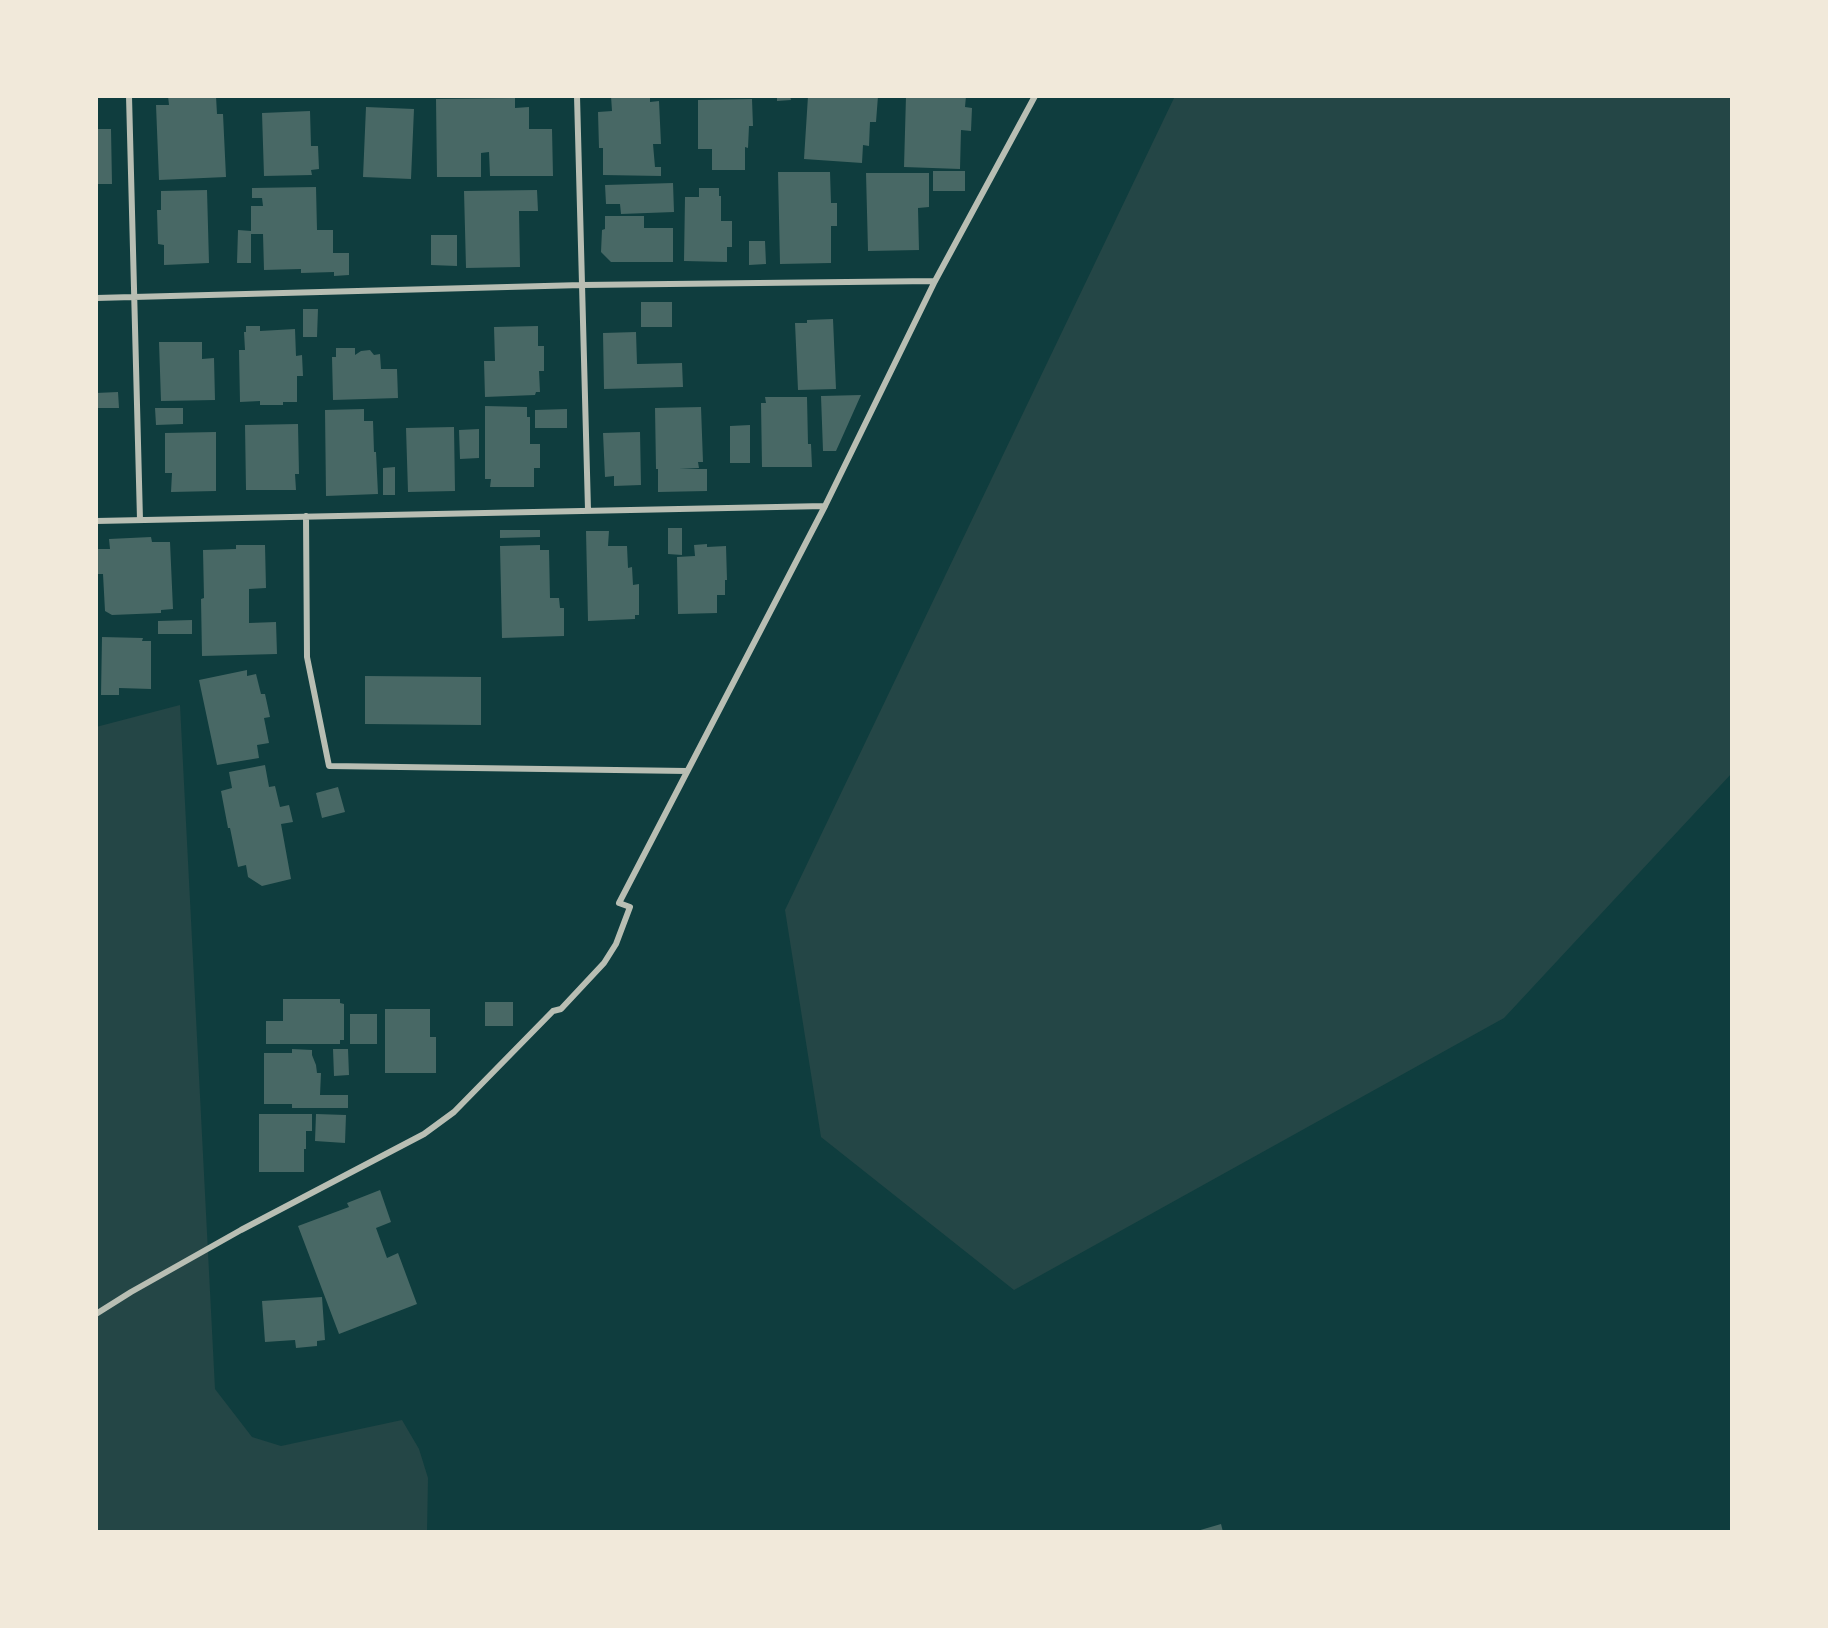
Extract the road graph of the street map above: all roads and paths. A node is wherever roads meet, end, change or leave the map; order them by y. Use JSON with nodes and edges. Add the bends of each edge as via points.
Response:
{"nodes":[{"id":1,"x":129,"y":96,"type":"edge"},
{"id":2,"x":577,"y":96,"type":"edge"},
{"id":3,"x":1035,"y":96,"type":"edge"},
{"id":4,"x":935,"y":281,"type":"junction"},
{"id":5,"x":582,"y":285,"type":"junction"},
{"id":6,"x":135,"y":297,"type":"junction"},
{"id":7,"x":96,"y":298,"type":"edge"},
{"id":8,"x":825,"y":506,"type":"junction"},
{"id":9,"x":588,"y":510,"type":"junction"},
{"id":10,"x":306,"y":516,"type":"junction"},
{"id":11,"x":140,"y":520,"type":"junction"},
{"id":12,"x":96,"y":521,"type":"edge"},
{"id":13,"x":687,"y":771,"type":"junction"},
{"id":14,"x":96,"y":1314,"type":"edge"}],
"edges":[{"from":1,"to":6,"type":"street"},
{"from":2,"to":5,"type":"street"},
{"from":3,"to":4,"type":"street"},
{"from":4,"to":5,"type":"street"},
{"from":4,"to":8,"type":"street"},
{"from":5,"to":6,"type":"street"},
{"from":5,"to":9,"type":"street"},
{"from":6,"to":7,"type":"street"},
{"from":6,"to":11,"type":"street"},
{"from":8,"to":9,"type":"street"},
{"from":8,"to":13,"type":"street"},
{"from":9,"to":10,"type":"street"},
{"from":10,"to":11,"type":"street"},
{"from":10,"to":13,"type":"street","via":[[307,657],[329,766]]},
{"from":11,"to":12,"type":"street"},
{"from":13,"to":14,"type":"street","via":[[619,903],[630,907],[604,963],[454,1112],[424,1134],[241,1230]]}]}
